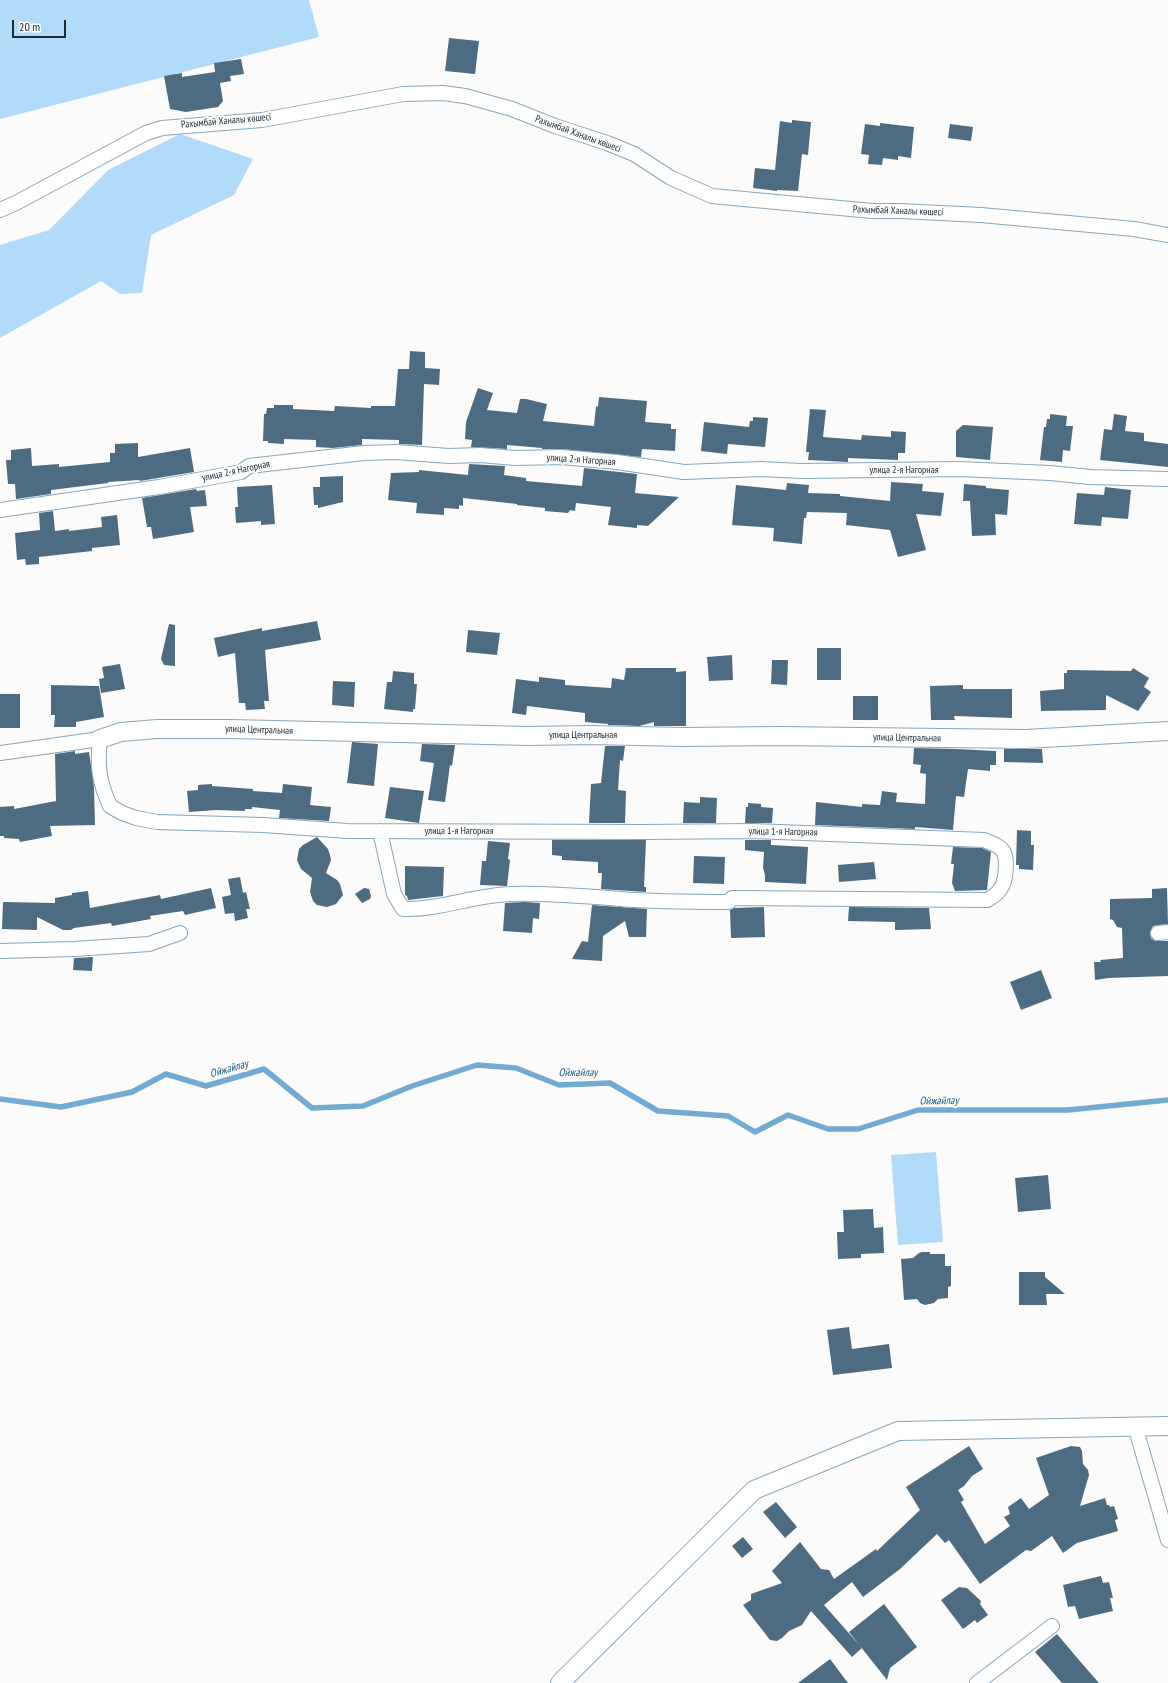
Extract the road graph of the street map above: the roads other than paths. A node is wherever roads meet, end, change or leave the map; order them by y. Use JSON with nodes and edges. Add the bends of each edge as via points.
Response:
{"nodes":[{"id":1,"x":0,"y":210,"type":"edge"},
{"id":2,"x":1168,"y":235,"type":"edge"},
{"id":3,"x":1168,"y":479,"type":"edge"},
{"id":4,"x":0,"y":510,"type":"edge"},
{"id":5,"x":1168,"y":731,"type":"edge"},
{"id":6,"x":100,"y":738,"type":"junction"},
{"id":7,"x":0,"y":753,"type":"edge"},
{"id":8,"x":380,"y":831,"type":"junction"},
{"id":9,"x":180,"y":933,"type":"dead end"},
{"id":10,"x":0,"y":951,"type":"edge"},
{"id":11,"x":1135,"y":1426,"type":"junction"},
{"id":12,"x":1168,"y":1426,"type":"edge"},
{"id":13,"x":1168,"y":1540,"type":"edge"},
{"id":14,"x":1052,"y":1626,"type":"dead end"},
{"id":15,"x":560,"y":1683,"type":"edge"},
{"id":16,"x":977,"y":1683,"type":"edge"}],
"edges":[{"from":1,"to":2,"type":"street","name":"Рахымбай Ханалы көшесі","via":[[16,204],[146,133],[162,128],[262,120],[403,94],[443,93],[465,96],[512,109],[607,143],[634,154],[671,178],[712,196],[872,211],[980,215],[1134,229]]},
{"from":3,"to":4,"type":"street","name":"улица 2-я Нагорная","via":[[960,469],[761,469],[684,472],[561,457],[515,458],[396,452],[364,453],[249,466],[241,472],[159,487]]},
{"from":5,"to":6,"type":"street","name":"улица Центральная","via":[[1026,739],[529,736],[157,729],[121,732]]},
{"from":6,"to":7,"type":"street","name":"улица Центральная"},
{"from":6,"to":8,"type":"street","name":"улица 1-я Нагорная","via":[[99,776],[110,806],[122,813],[158,822]]},
{"from":8,"to":8,"type":"street","name":"улица 1-я Нагорная","via":[[394,894],[403,909],[422,909],[509,894],[729,902],[732,898],[977,901],[993,897],[1002,887],[1006,858],[998,845],[984,840],[753,831]]},
{"from":9,"to":10,"type":"street","via":[[148,944]]},
{"from":11,"to":12,"type":"street"},
{"from":11,"to":13,"type":"street"},
{"from":11,"to":15,"type":"street","via":[[898,1431],[754,1490]]},
{"from":14,"to":16,"type":"street"}]}
